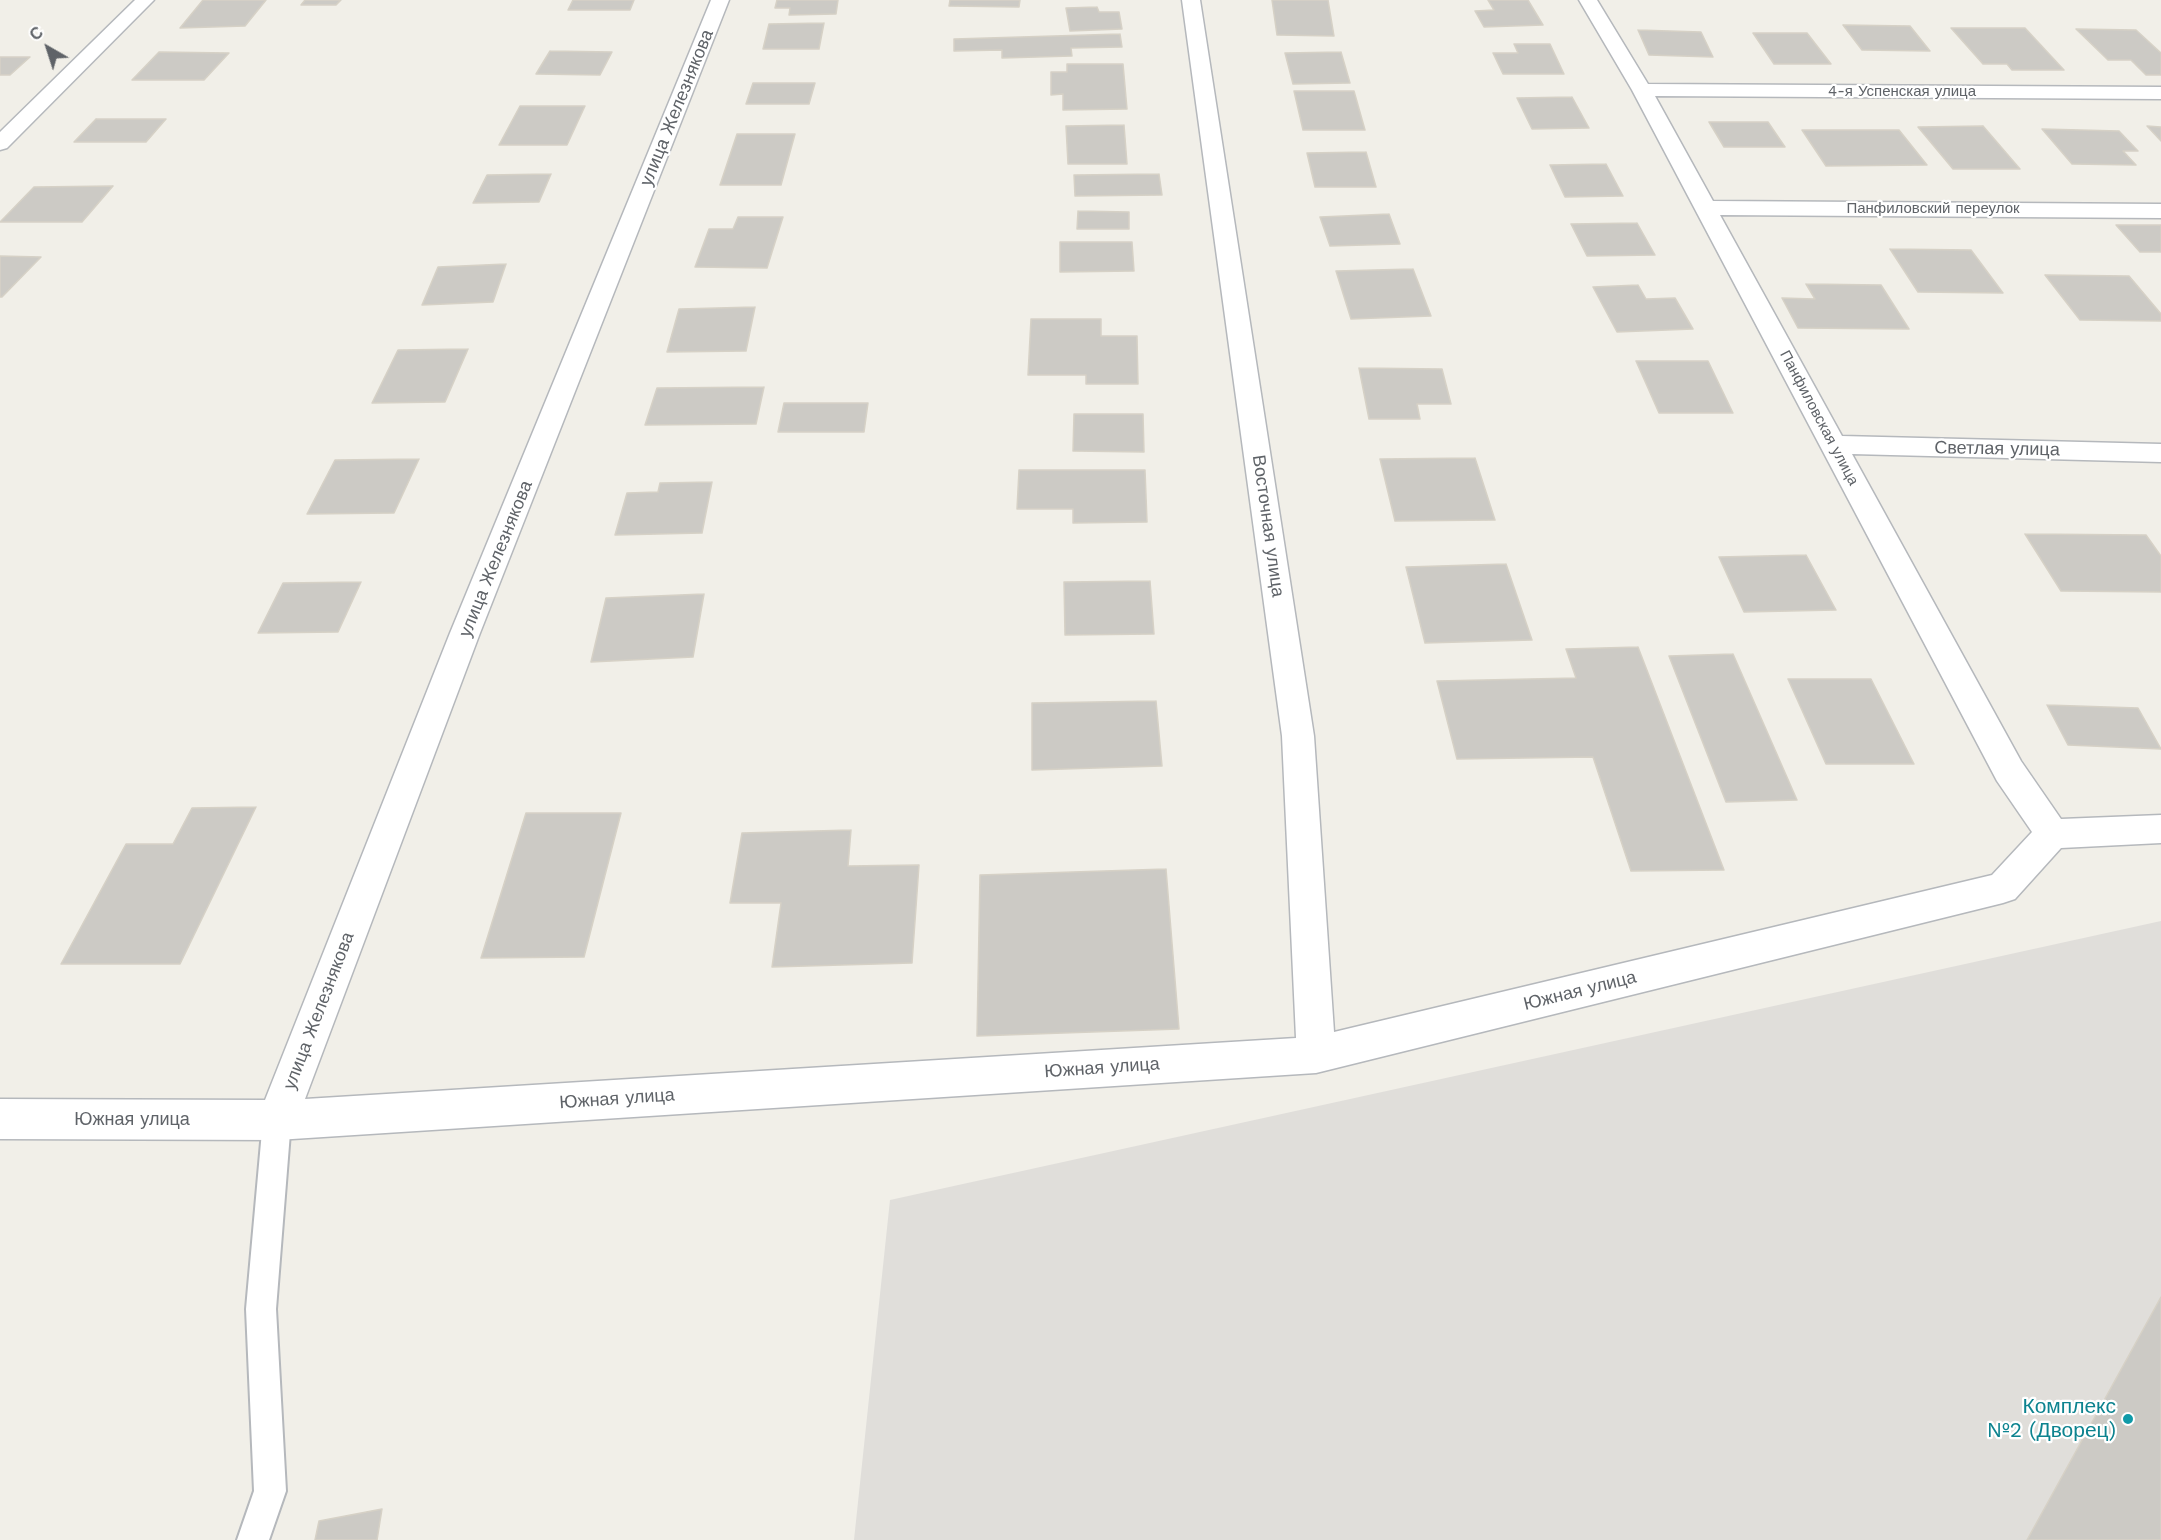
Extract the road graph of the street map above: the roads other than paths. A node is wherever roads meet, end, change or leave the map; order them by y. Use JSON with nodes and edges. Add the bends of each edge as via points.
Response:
{"nodes":[{"id":1,"x":145,"y":0,"type":"edge"},
{"id":2,"x":720,"y":0,"type":"edge"},
{"id":3,"x":1191,"y":0,"type":"edge"},
{"id":4,"x":1588,"y":0,"type":"edge"},
{"id":5,"x":1642,"y":90,"type":"junction"},
{"id":6,"x":2161,"y":93,"type":"edge"},
{"id":7,"x":0,"y":144,"type":"edge"},
{"id":8,"x":1706,"y":208,"type":"junction"},
{"id":9,"x":2161,"y":211,"type":"edge"},
{"id":10,"x":1833,"y":445,"type":"junction"},
{"id":11,"x":2161,"y":453,"type":"edge"},
{"id":12,"x":2161,"y":829,"type":"edge"},
{"id":13,"x":2052,"y":834,"type":"junction"},
{"id":14,"x":1316,"y":1055,"type":"junction"},
{"id":15,"x":0,"y":1119,"type":"edge"},
{"id":16,"x":277,"y":1120,"type":"junction"},
{"id":17,"x":253,"y":1540,"type":"edge"}],
"edges":[{"from":1,"to":7,"type":"street"},
{"from":2,"to":16,"type":"street","name":"улица Железнякова","via":[[465,633]]},
{"from":3,"to":14,"type":"street","name":"Восточная улица","via":[[1298,736]]},
{"from":4,"to":5,"type":"street","name":"Панфиловская улица"},
{"from":5,"to":6,"type":"street","name":"4-я Успенская улица"},
{"from":5,"to":8,"type":"street","name":"Панфиловская улица"},
{"from":8,"to":9,"type":"street","name":"Панфиловский переулок"},
{"from":8,"to":10,"type":"street","name":"Панфиловская улица"},
{"from":10,"to":11,"type":"street","name":"Светлая улица"},
{"from":10,"to":13,"type":"street","name":"Панфиловская улица","via":[[2009,771]]},
{"from":12,"to":13,"type":"street"},
{"from":13,"to":14,"type":"street","name":"Южная улица","via":[[2003,888]]},
{"from":14,"to":16,"type":"street","name":"Южная улица"},
{"from":15,"to":16,"type":"street","name":"Южная улица"},
{"from":16,"to":17,"type":"lane","via":[[261,1309],[270,1491]]}]}
